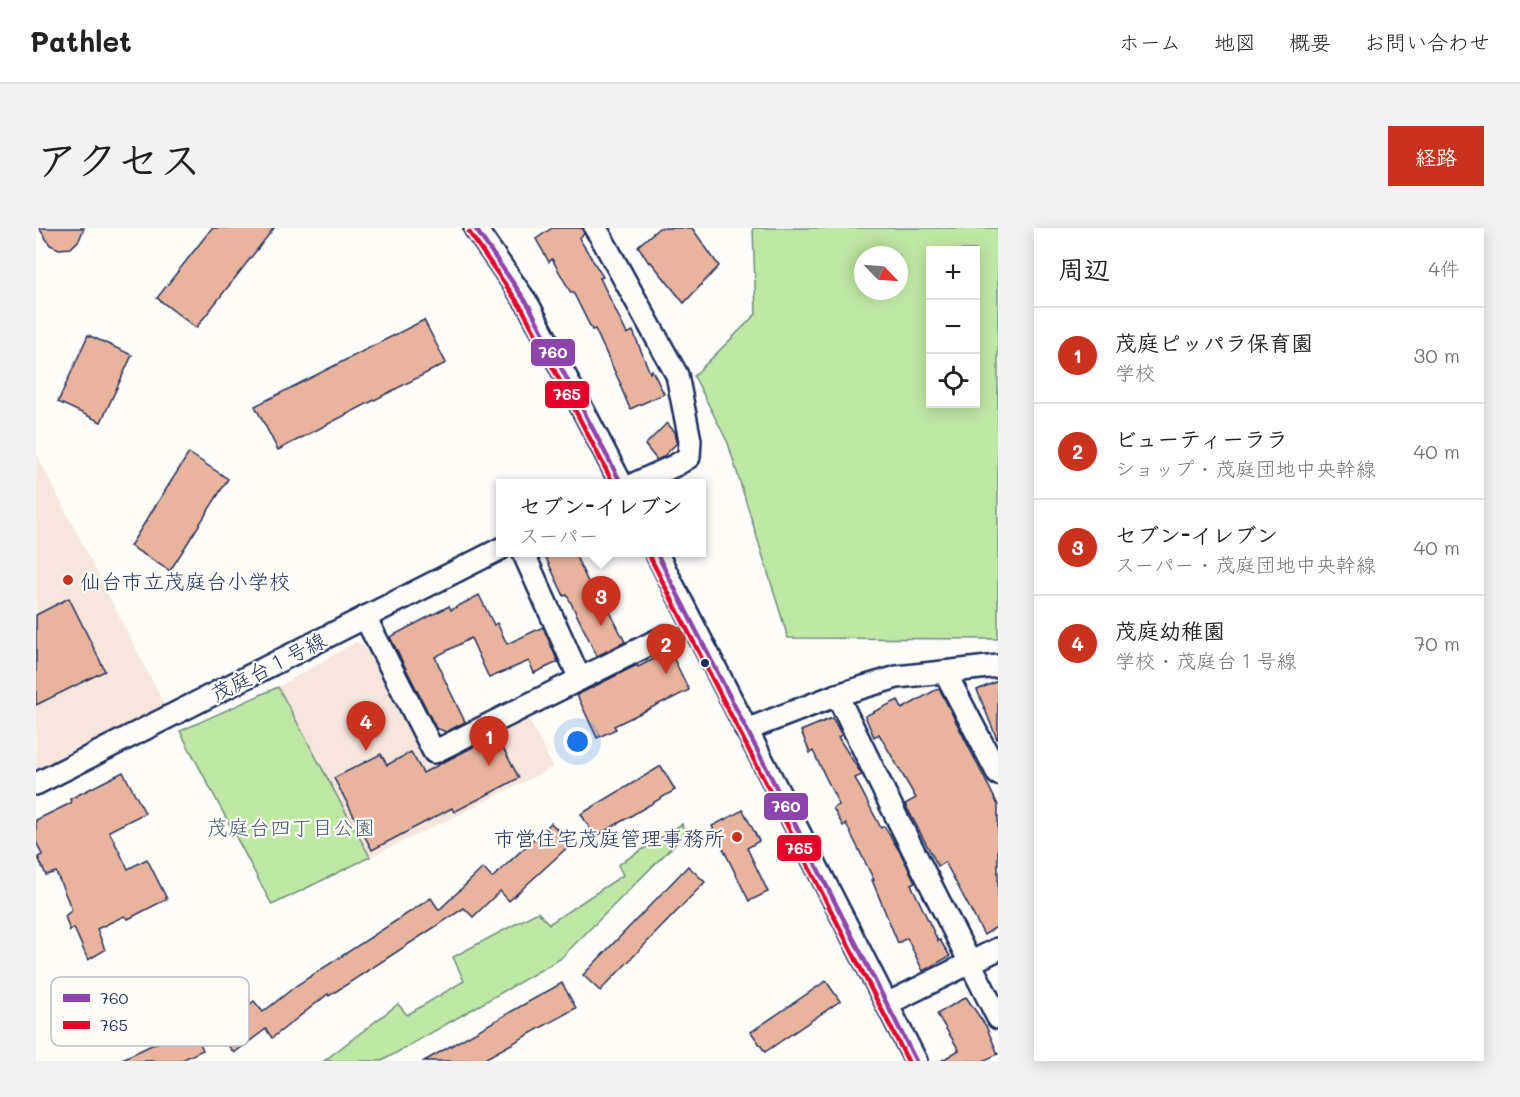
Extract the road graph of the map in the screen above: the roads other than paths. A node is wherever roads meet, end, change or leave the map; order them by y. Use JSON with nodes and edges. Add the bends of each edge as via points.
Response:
{"nodes":[{"id":1,"x":475,"y":228,"type":"edge"},
{"id":2,"x":603,"y":231,"type":"edge"},
{"id":3,"x":619,"y":479,"type":"edge"},
{"id":4,"x":645,"y":479,"type":"edge"},
{"id":5,"x":496,"y":552,"type":"edge"},
{"id":6,"x":525,"y":557,"type":"edge"},
{"id":7,"x":659,"y":557,"type":"edge"},
{"id":8,"x":365,"y":617,"type":"junction"},
{"id":9,"x":666,"y":636,"type":"dead end"},
{"id":10,"x":998,"y":666,"type":"edge"},
{"id":11,"x":945,"y":672,"type":"junction"},
{"id":12,"x":580,"y":679,"type":"junction"},
{"id":13,"x":837,"y":695,"type":"junction"},
{"id":14,"x":746,"y":730,"type":"junction"},
{"id":15,"x":998,"y":774,"type":"edge"},
{"id":16,"x":36,"y":784,"type":"edge"},
{"id":17,"x":998,"y":949,"type":"edge"},
{"id":18,"x":970,"y":963,"type":"junction"},
{"id":19,"x":887,"y":1005,"type":"junction"},
{"id":20,"x":998,"y":1018,"type":"edge"},
{"id":21,"x":916,"y":1061,"type":"edge"}],
"edges":[{"from":1,"to":3,"type":"street","via":[[529,306]]},
{"from":2,"to":4,"type":"street","via":[[677,375],[690,440],[689,457]]},
{"from":5,"to":8,"type":"street","name":"茂庭台１号線"},
{"from":6,"to":12,"type":"street"},
{"from":7,"to":14,"type":"street"},
{"from":8,"to":12,"type":"street","via":[[434,752]]},
{"from":8,"to":16,"type":"street","name":"茂庭台１号線"},
{"from":9,"to":12,"type":"street"},
{"from":10,"to":11,"type":"street"},
{"from":11,"to":13,"type":"street","via":[[897,677]]},
{"from":11,"to":15,"type":"street"},
{"from":13,"to":14,"type":"street"},
{"from":13,"to":18,"type":"street"},
{"from":14,"to":19,"type":"street"},
{"from":17,"to":18,"type":"street"},
{"from":18,"to":19,"type":"street"},
{"from":18,"to":20,"type":"street"},
{"from":19,"to":21,"type":"street"}]}
